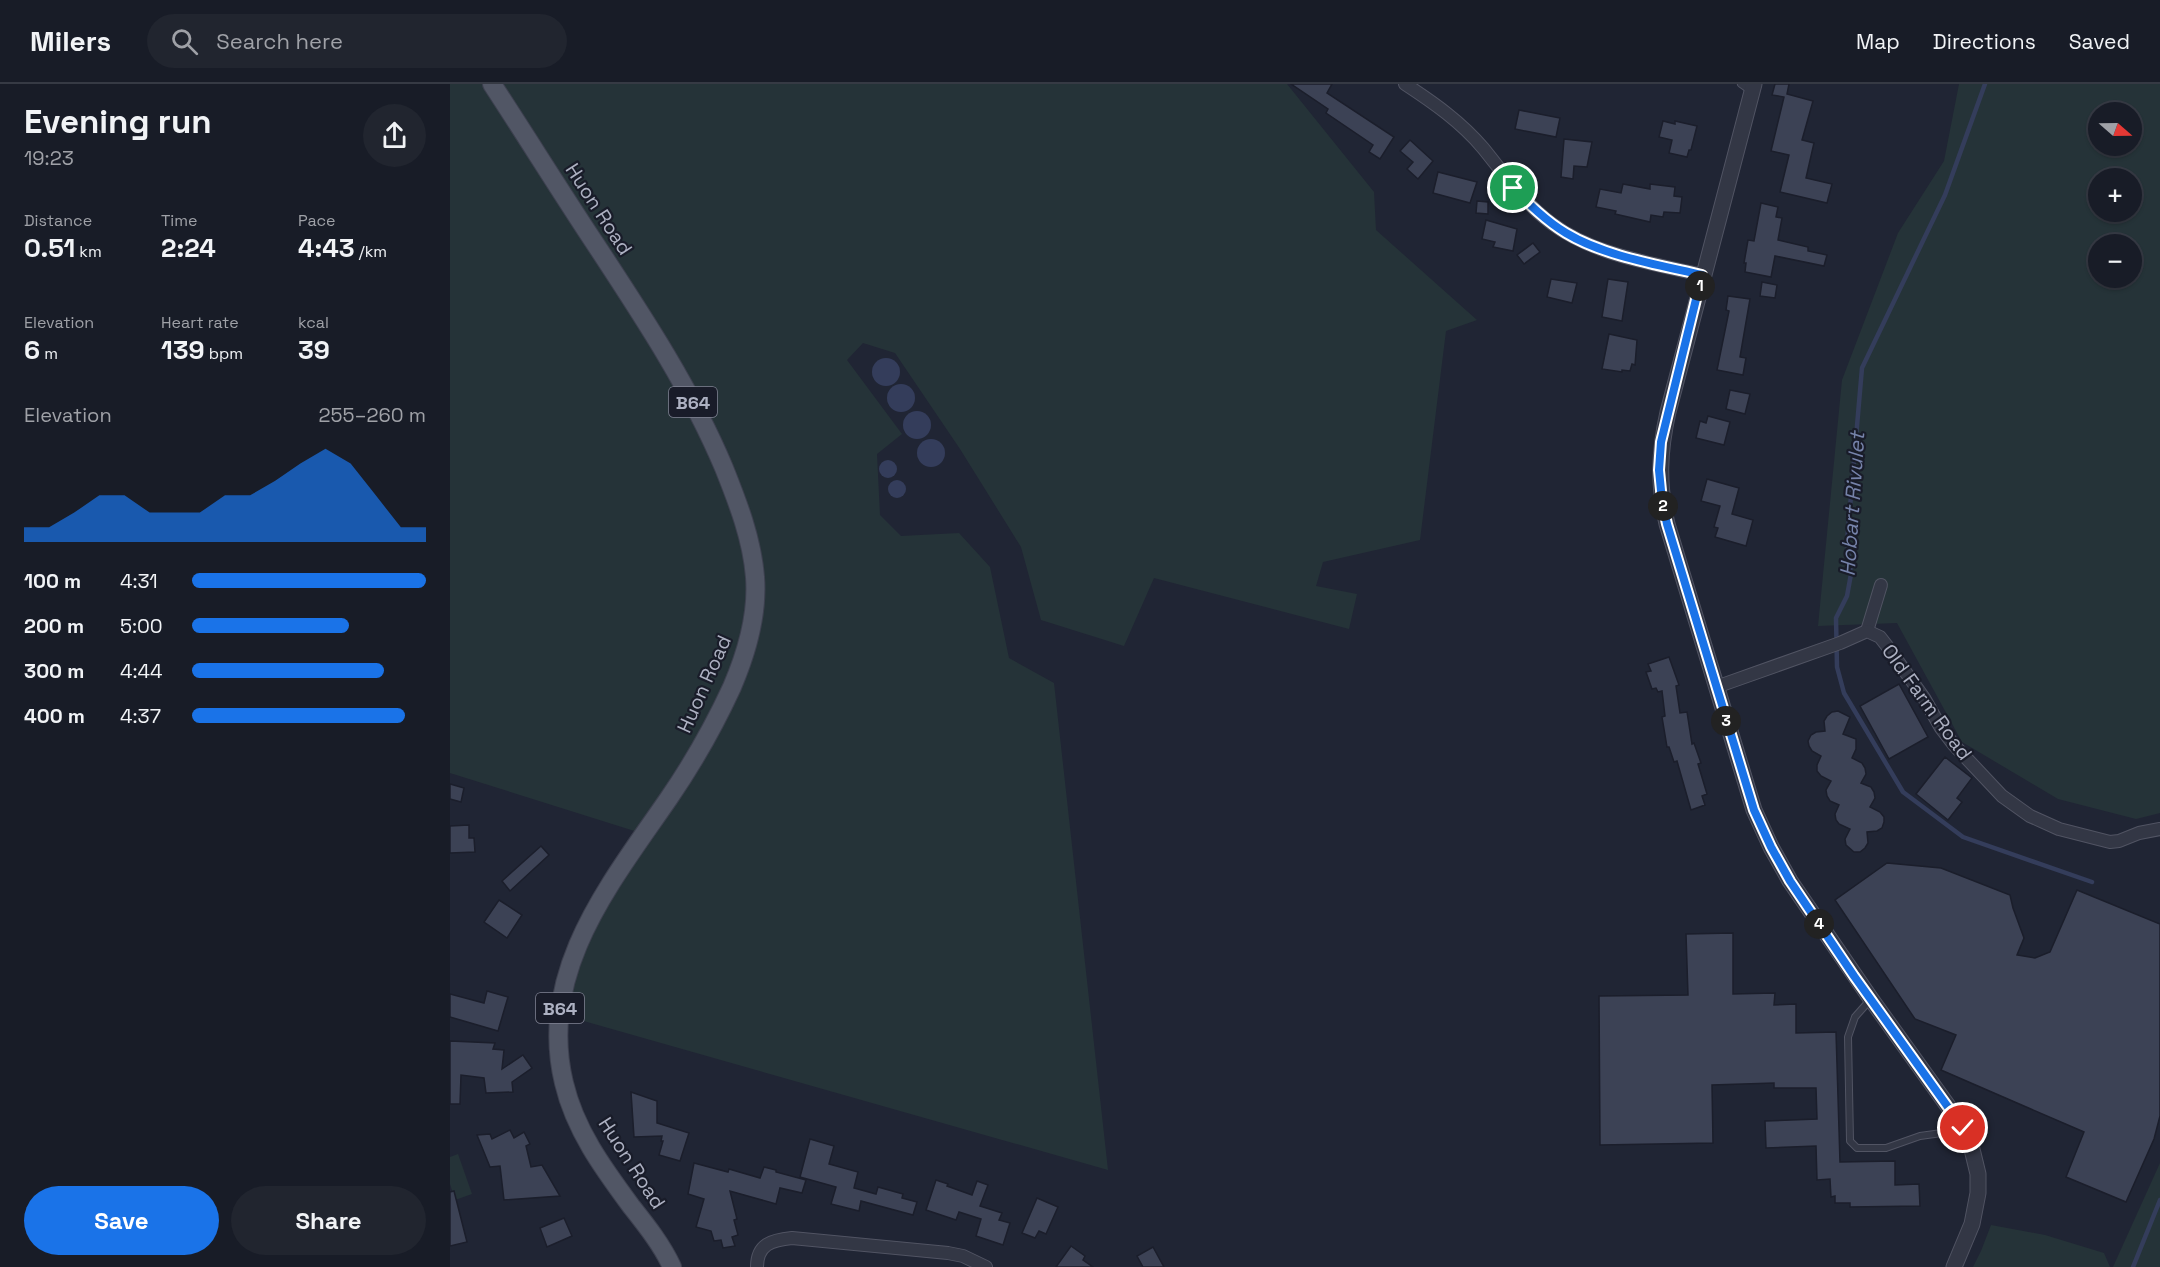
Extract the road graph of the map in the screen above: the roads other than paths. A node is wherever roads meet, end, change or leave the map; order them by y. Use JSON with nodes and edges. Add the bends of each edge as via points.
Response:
{"nodes":[{"id":1,"x":492,"y":84,"type":"edge"},
{"id":2,"x":1406,"y":84,"type":"edge"},
{"id":3,"x":1749,"y":87,"type":"edge"},
{"id":4,"x":1702,"y":275,"type":"junction"},
{"id":5,"x":1881,"y":585,"type":"dead end"},
{"id":6,"x":1867,"y":631,"type":"junction"},
{"id":7,"x":1716,"y":687,"type":"junction"},
{"id":8,"x":2160,"y":829,"type":"edge"},
{"id":9,"x":1870,"y":999,"type":"junction"},
{"id":10,"x":1949,"y":1132,"type":"dead end"},
{"id":11,"x":672,"y":1267,"type":"edge"},
{"id":12,"x":757,"y":1267,"type":"edge"},
{"id":13,"x":986,"y":1267,"type":"edge"},
{"id":14,"x":1954,"y":1267,"type":"edge"}],
"edges":[{"from":1,"to":11,"type":"main road","name":"Huon Road","number":"B64","via":[[691,397],[734,491],[752,555],[754,618],[736,678],[702,746],[590,918],[570,967],[559,1014],[560,1065],[571,1106],[592,1151]]},
{"from":2,"to":4,"type":"street","via":[[1446,111],[1483,148],[1513,188],[1567,234],[1611,252]]},
{"from":3,"to":4,"type":"street"},
{"from":4,"to":7,"type":"street","via":[[1661,442],[1659,470],[1667,524]]},
{"from":5,"to":6,"type":"street"},
{"from":6,"to":7,"type":"street","name":"Old Farm Road"},
{"from":6,"to":8,"type":"street","name":"Old Farm Road","via":[[1887,646],[1954,745],[2002,796],[2030,816],[2059,829],[2110,842]]},
{"from":7,"to":9,"type":"street","via":[[1754,810],[1771,847]]},
{"from":9,"to":10,"type":"lane","via":[[1855,1017],[1848,1037],[1850,1141],[1857,1148],[1878,1150],[1920,1136]]},
{"from":9,"to":14,"type":"street","via":[[1958,1120],[1974,1154],[1978,1174],[1976,1209]]},
{"from":12,"to":13,"type":"street","via":[[757,1257],[764,1246],[776,1239],[792,1238],[948,1253]]}]}
